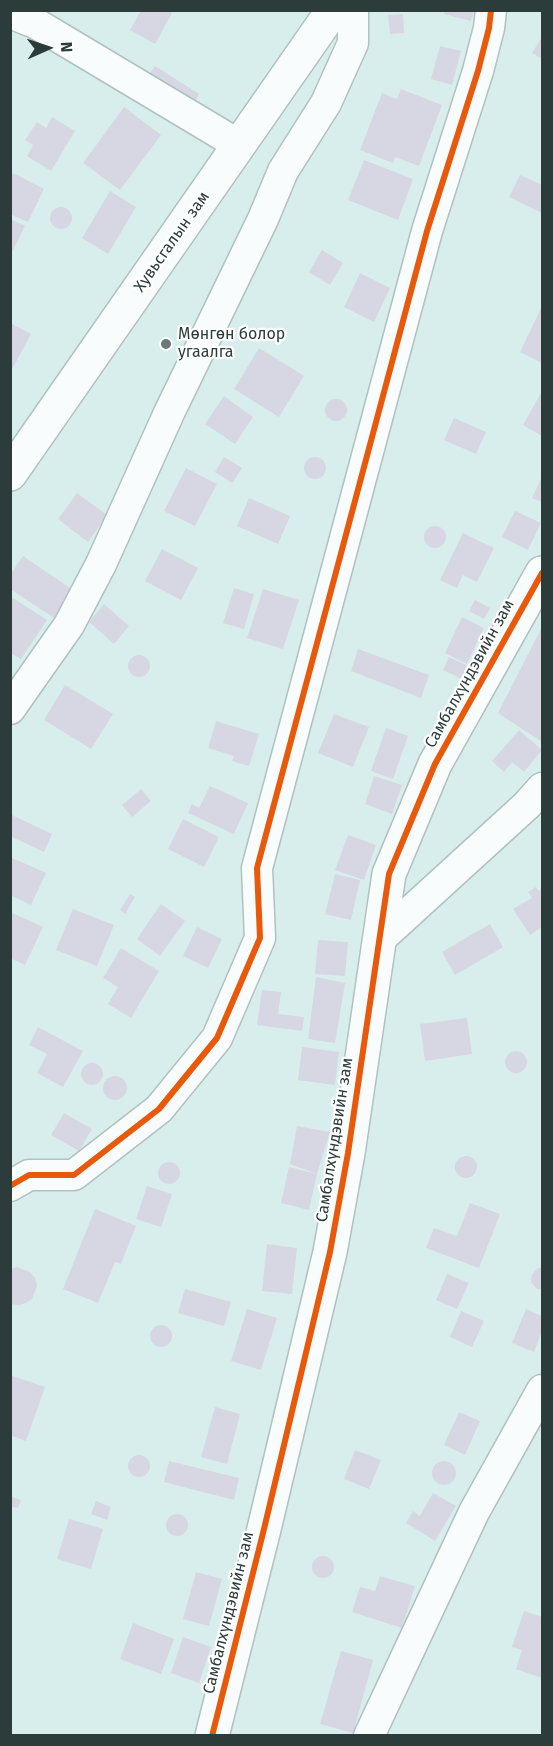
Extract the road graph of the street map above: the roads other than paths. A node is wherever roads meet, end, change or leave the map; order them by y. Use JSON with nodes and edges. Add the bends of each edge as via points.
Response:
{"nodes":[{"id":1,"x":333,"y":10,"type":"edge"},
{"id":2,"x":353,"y":10,"type":"edge"},
{"id":3,"x":491,"y":10,"type":"edge"},
{"id":4,"x":10,"y":13,"type":"edge"},
{"id":5,"x":239,"y":146,"type":"junction"},
{"id":6,"x":10,"y":474,"type":"edge"},
{"id":7,"x":543,"y":573,"type":"edge"},
{"id":8,"x":10,"y":709,"type":"edge"},
{"id":9,"x":543,"y":788,"type":"edge"},
{"id":10,"x":379,"y":940,"type":"junction"},
{"id":11,"x":10,"y":1186,"type":"edge"},
{"id":12,"x":543,"y":1390,"type":"edge"},
{"id":13,"x":212,"y":1736,"type":"edge"},
{"id":14,"x":369,"y":1736,"type":"edge"}],
"edges":[{"from":1,"to":5,"type":"street","name":"Хувьсгалын зам"},
{"from":2,"to":8,"type":"street","via":[[353,43],[326,103],[283,171],[100,564],[69,625]]},
{"from":3,"to":11,"type":"street","via":[[478,70],[427,231],[257,868],[261,938],[217,1038],[159,1108],[74,1175],[29,1175]]},
{"from":4,"to":5,"type":"street","via":[[35,23]]},
{"from":5,"to":6,"type":"street","name":"Хувьсгалын зам"},
{"from":7,"to":10,"type":"street","name":"Самбалхүндэвийн зам","via":[[435,764],[388,874]]},
{"from":9,"to":10,"type":"street"},
{"from":10,"to":13,"type":"street","name":"Самбалхүндэвийн зам","via":[[330,1252]]},
{"from":12,"to":14,"type":"street","via":[[474,1512]]}]}
